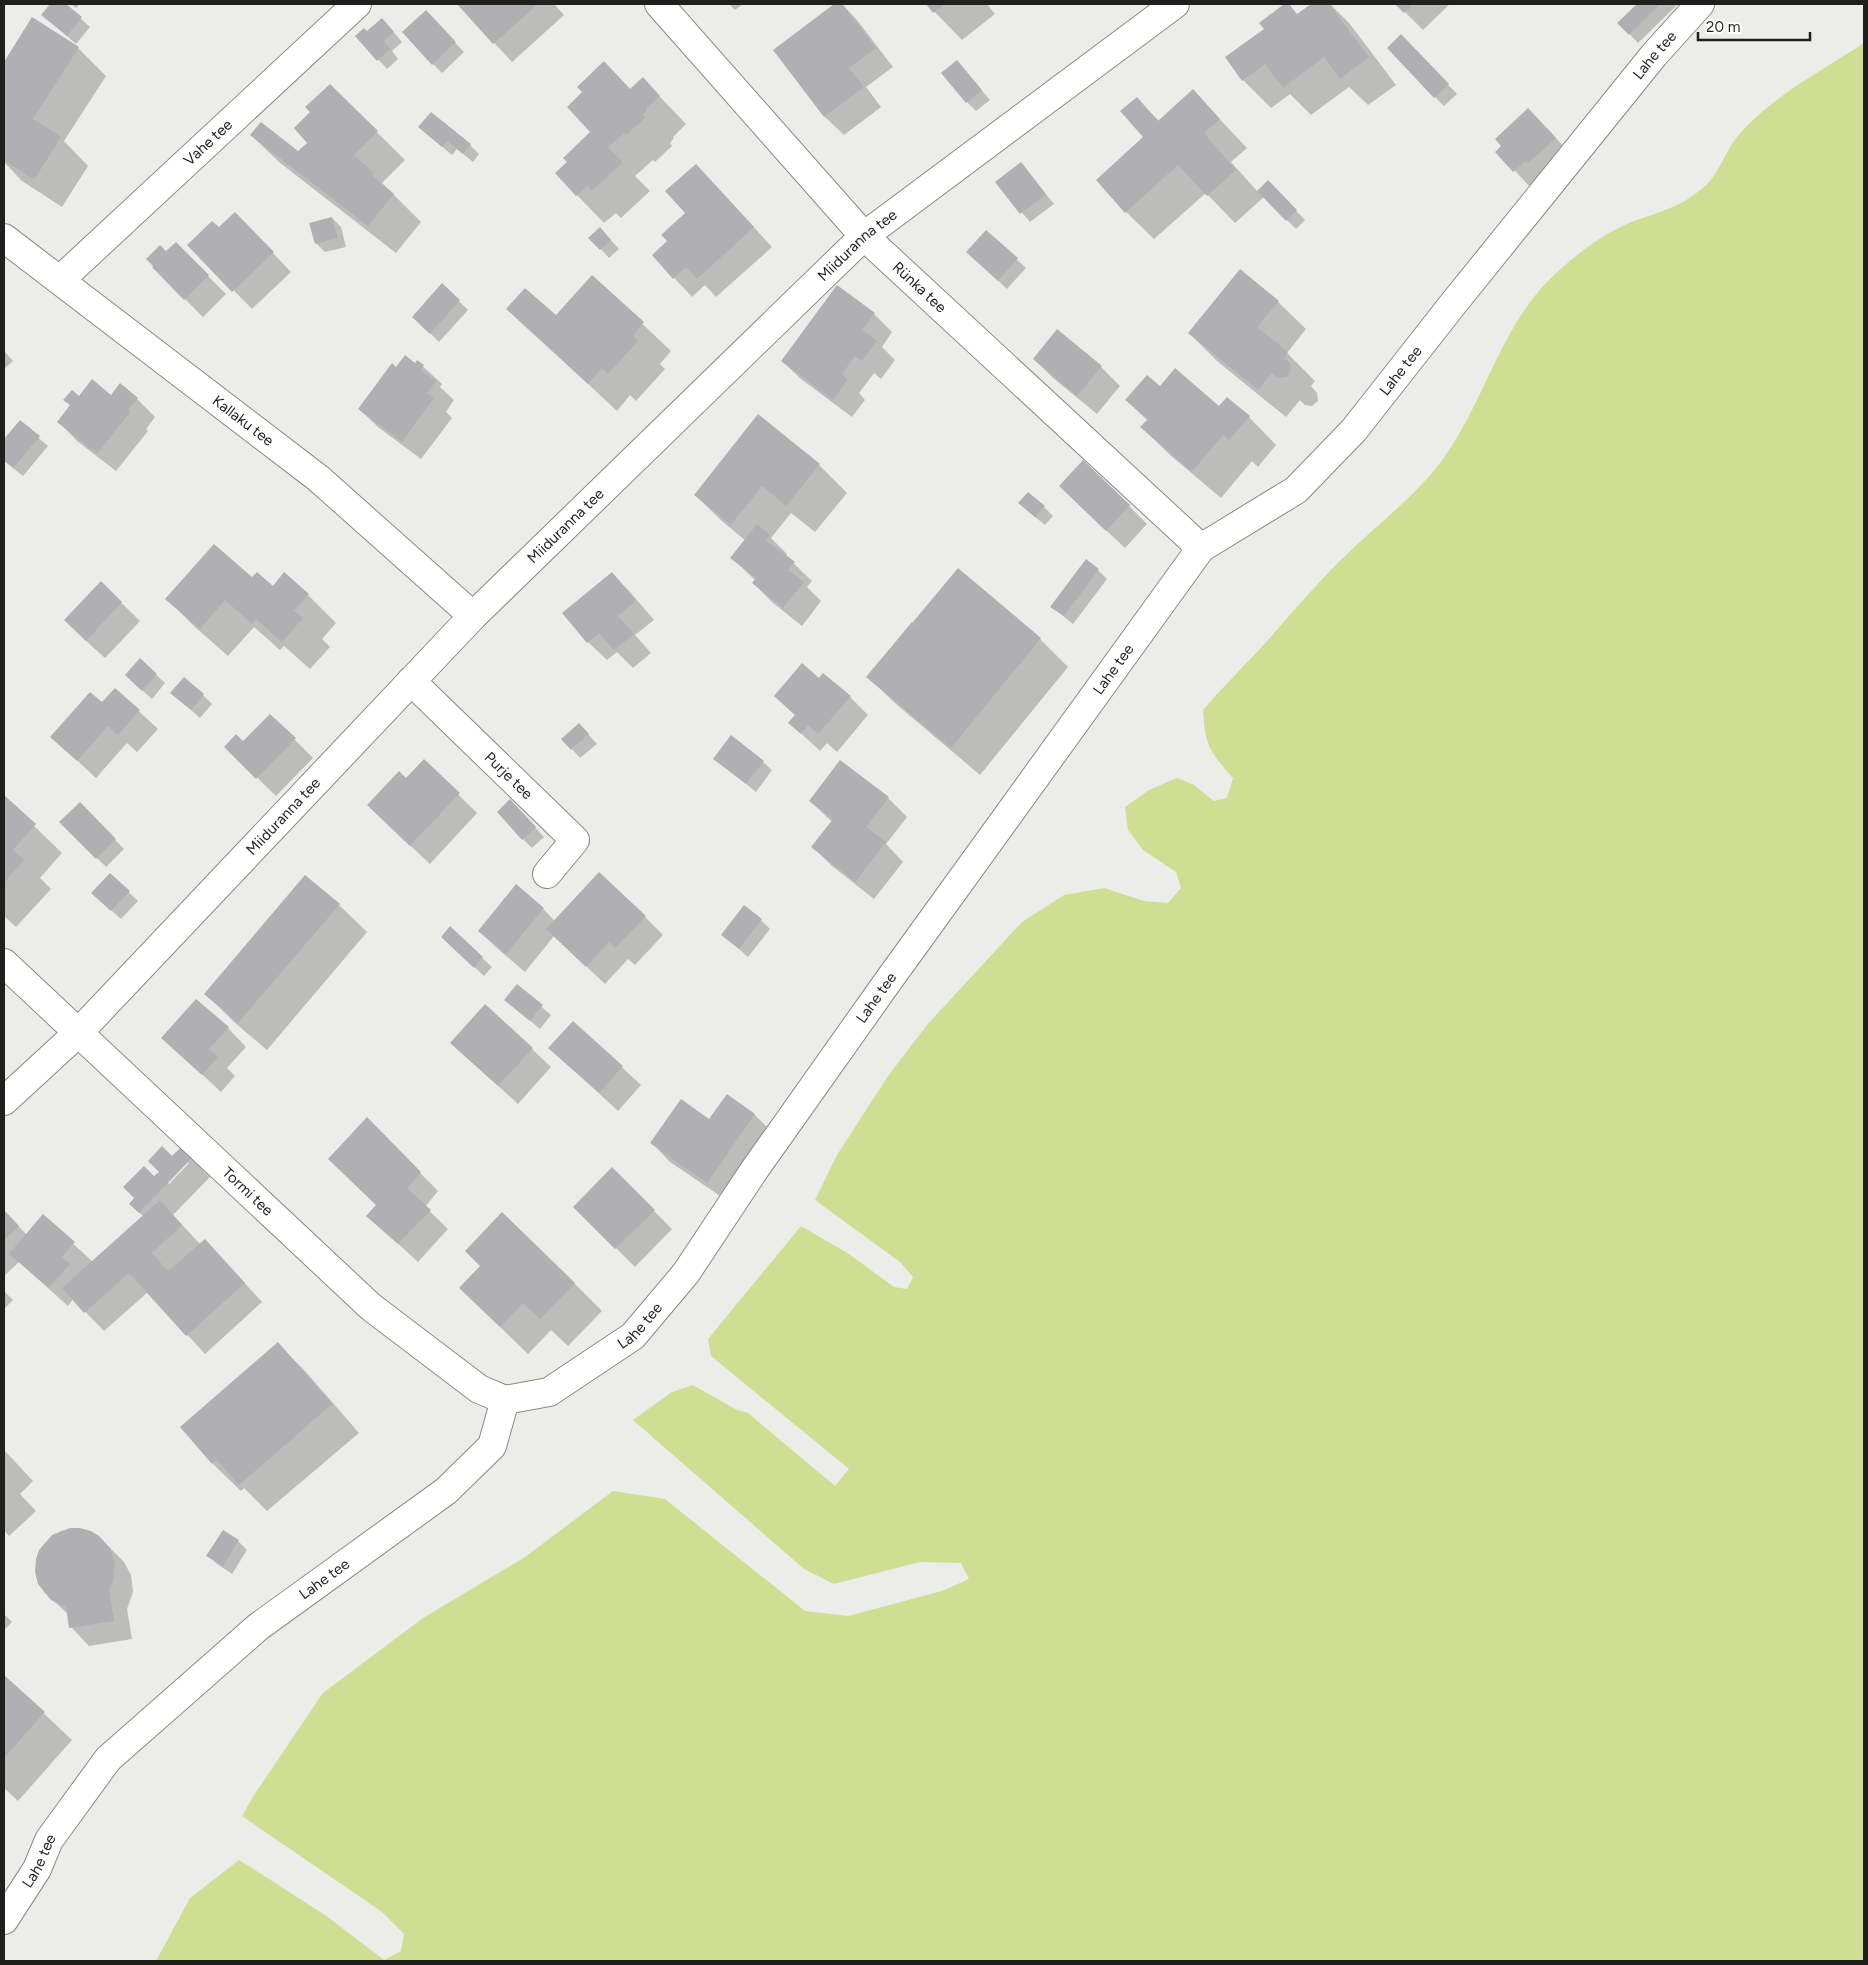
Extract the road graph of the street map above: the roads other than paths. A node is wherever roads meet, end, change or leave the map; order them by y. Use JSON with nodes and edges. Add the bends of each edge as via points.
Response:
{"nodes":[{"id":1,"x":357,"y":4,"type":"edge"},
{"id":2,"x":659,"y":4,"type":"edge"},
{"id":3,"x":1175,"y":4,"type":"edge"},
{"id":4,"x":1700,"y":4,"type":"edge"},
{"id":5,"x":864,"y":236,"type":"junction"},
{"id":6,"x":4,"y":238,"type":"edge"},
{"id":7,"x":60,"y":280,"type":"junction"},
{"id":8,"x":1201,"y":548,"type":"junction"},
{"id":9,"x":472,"y":616,"type":"junction"},
{"id":10,"x":411,"y":681,"type":"junction"},
{"id":11,"x":547,"y":874,"type":"dead end"},
{"id":12,"x":4,"y":963,"type":"edge"},
{"id":13,"x":78,"y":1032,"type":"junction"},
{"id":14,"x":4,"y":1101,"type":"edge"},
{"id":15,"x":504,"y":1400,"type":"junction"},
{"id":16,"x":4,"y":1920,"type":"edge"}],
"edges":[{"from":1,"to":7,"type":"street","name":"Vahe tee"},
{"from":2,"to":5,"type":"street","name":"Rünka tee"},
{"from":3,"to":5,"type":"street","name":"Miiduranna tee"},
{"from":4,"to":8,"type":"street","name":"Lahe tee","via":[[1654,55],[1354,430],[1296,490]]},
{"from":5,"to":8,"type":"street","name":"Rünka tee"},
{"from":5,"to":9,"type":"street","name":"Miiduranna tee"},
{"from":6,"to":7,"type":"street","name":"Kallaku tee"},
{"from":7,"to":9,"type":"street","name":"Kallaku tee","via":[[318,478]]},
{"from":8,"to":15,"type":"street","name":"Lahe tee","via":[[886,984],[686,1273],[633,1336],[549,1392]]},
{"from":9,"to":10,"type":"street","name":"Miiduranna tee"},
{"from":10,"to":11,"type":"street","name":"Purje tee","via":[[575,840]]},
{"from":10,"to":13,"type":"street","name":"Miiduranna tee"},
{"from":12,"to":13,"type":"street","name":"Tormi tee"},
{"from":13,"to":14,"type":"street","name":"Miiduranna tee"},
{"from":13,"to":15,"type":"street","name":"Tormi tee","via":[[371,1307],[480,1389]]},
{"from":15,"to":16,"type":"street","name":"Lahe tee","via":[[492,1446],[446,1491],[258,1627],[108,1759],[49,1840],[37,1869]]}]}
